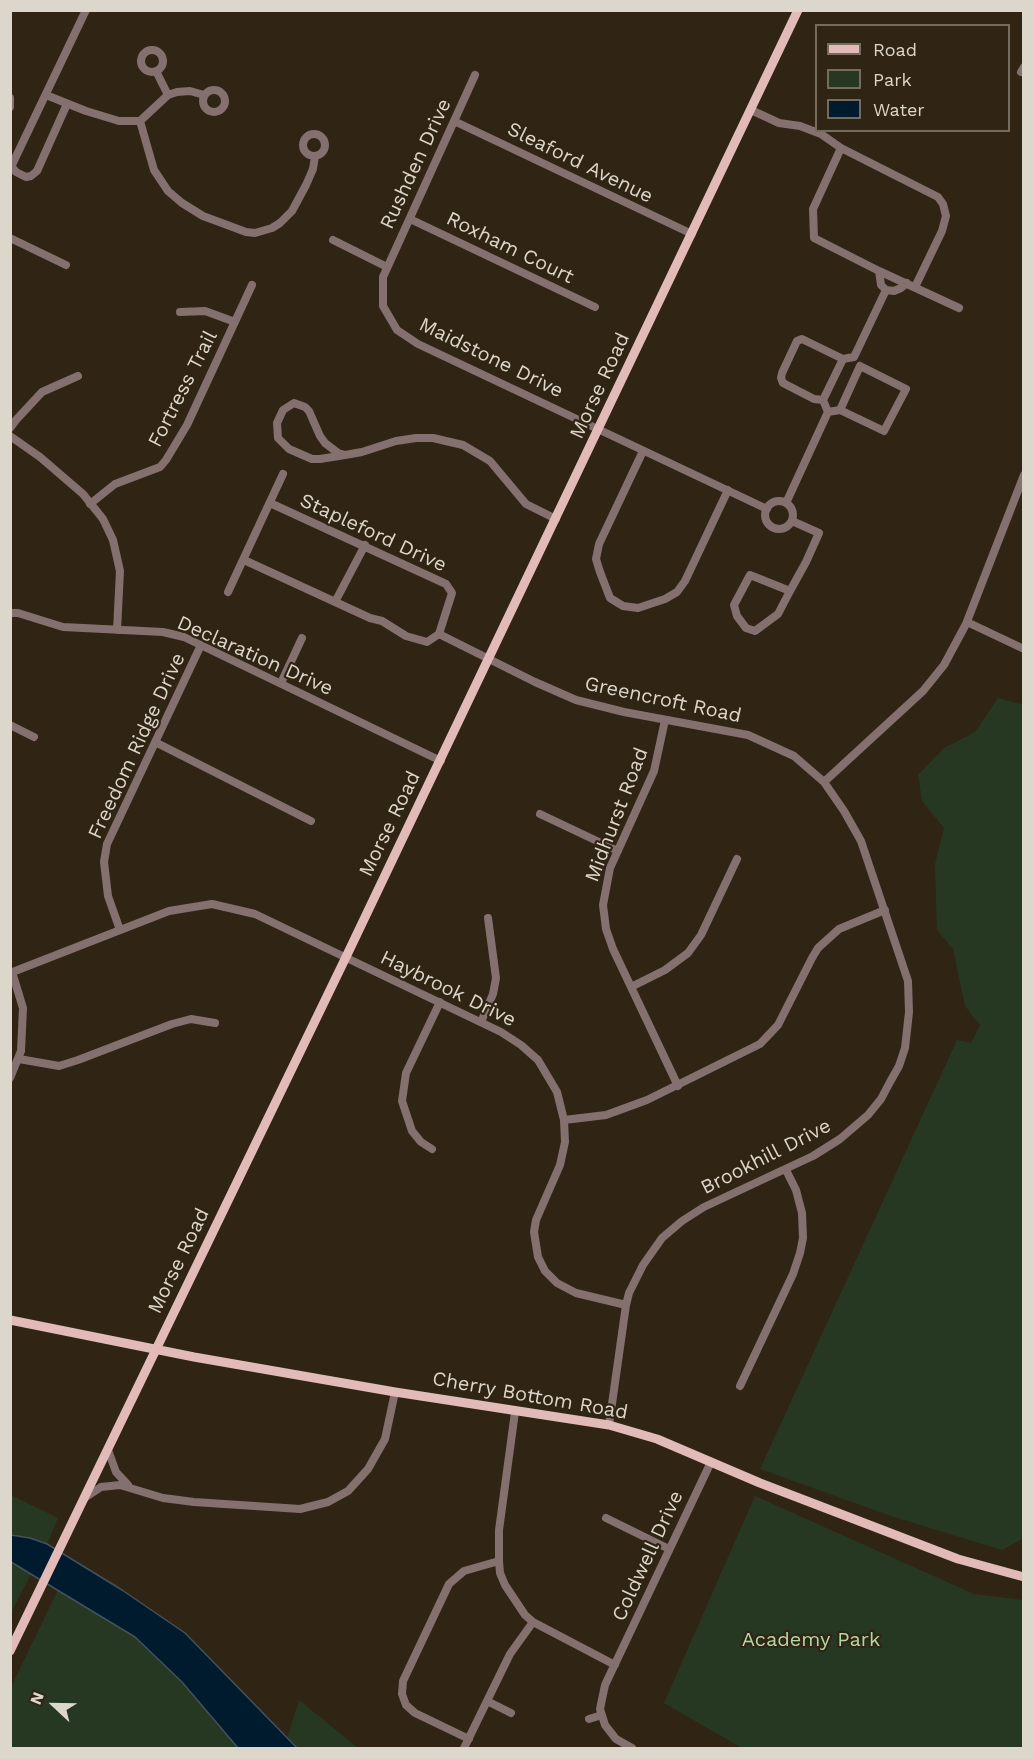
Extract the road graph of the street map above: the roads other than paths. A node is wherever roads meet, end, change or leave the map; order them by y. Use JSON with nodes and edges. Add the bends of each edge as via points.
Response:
{"nodes":[{"id":1,"x":86,"y":10,"type":"edge"},
{"id":2,"x":798,"y":10,"type":"edge"},
{"id":3,"x":156,"y":71,"type":"dead end"},
{"id":4,"x":476,"y":75,"type":"dead end"},
{"id":5,"x":46,"y":95,"type":"junction"},
{"id":6,"x":168,"y":95,"type":"junction"},
{"id":7,"x":204,"y":95,"type":"dead end"},
{"id":8,"x":11,"y":99,"type":"edge"},
{"id":9,"x":67,"y":104,"type":"junction"},
{"id":10,"x":10,"y":107,"type":"edge"},
{"id":11,"x":751,"y":110,"type":"junction"},
{"id":12,"x":140,"y":121,"type":"junction"},
{"id":13,"x":454,"y":121,"type":"junction"},
{"id":14,"x":841,"y":148,"type":"junction"},
{"id":15,"x":315,"y":156,"type":"dead end"},
{"id":16,"x":11,"y":168,"type":"edge"},
{"id":17,"x":410,"y":219,"type":"junction"},
{"id":18,"x":692,"y":234,"type":"junction"},
{"id":19,"x":10,"y":238,"type":"edge"},
{"id":20,"x":333,"y":240,"type":"dead end"},
{"id":21,"x":66,"y":265,"type":"dead end"},
{"id":22,"x":387,"y":267,"type":"junction"},
{"id":23,"x":879,"y":271,"type":"junction"},
{"id":24,"x":252,"y":285,"type":"dead end"},
{"id":25,"x":911,"y":285,"type":"junction"},
{"id":26,"x":886,"y":290,"type":"junction"},
{"id":27,"x":595,"y":307,"type":"dead end"},
{"id":28,"x":959,"y":308,"type":"dead end"},
{"id":29,"x":180,"y":312,"type":"dead end"},
{"id":30,"x":235,"y":322,"type":"junction"},
{"id":31,"x":854,"y":357,"type":"junction"},
{"id":32,"x":843,"y":359,"type":"junction"},
{"id":33,"x":860,"y":366,"type":"junction"},
{"id":34,"x":78,"y":376,"type":"dead end"},
{"id":35,"x":823,"y":400,"type":"junction"},
{"id":36,"x":840,"y":410,"type":"junction"},
{"id":37,"x":828,"y":412,"type":"junction"},
{"id":38,"x":10,"y":428,"type":"edge"},
{"id":39,"x":599,"y":429,"type":"junction"},
{"id":40,"x":10,"y":436,"type":"edge"},
{"id":41,"x":644,"y":451,"type":"junction"},
{"id":42,"x":345,"y":455,"type":"junction"},
{"id":43,"x":283,"y":474,"type":"dead end"},
{"id":44,"x":1023,"y":475,"type":"edge"},
{"id":45,"x":728,"y":490,"type":"junction"},
{"id":46,"x":270,"y":503,"type":"junction"},
{"id":47,"x":786,"y":503,"type":"junction"},
{"id":48,"x":90,"y":504,"type":"junction"},
{"id":49,"x":767,"y":509,"type":"junction"},
{"id":50,"x":556,"y":519,"type":"junction"},
{"id":51,"x":792,"y":521,"type":"junction"},
{"id":52,"x":365,"y":545,"type":"junction"},
{"id":53,"x":243,"y":560,"type":"junction"},
{"id":54,"x":790,"y":591,"type":"junction"},
{"id":55,"x":228,"y":592,"type":"dead end"},
{"id":56,"x":335,"y":602,"type":"junction"},
{"id":57,"x":10,"y":613,"type":"edge"},
{"id":58,"x":967,"y":622,"type":"junction"},
{"id":59,"x":117,"y":630,"type":"junction"},
{"id":60,"x":439,"y":634,"type":"junction"},
{"id":61,"x":302,"y":638,"type":"dead end"},
{"id":62,"x":201,"y":645,"type":"junction"},
{"id":63,"x":1023,"y":649,"type":"edge"},
{"id":64,"x":490,"y":659,"type":"junction"},
{"id":65,"x":281,"y":683,"type":"junction"},
{"id":66,"x":665,"y":720,"type":"junction"},
{"id":67,"x":10,"y":725,"type":"edge"},
{"id":68,"x":34,"y":737,"type":"dead end"},
{"id":69,"x":155,"y":742,"type":"junction"},
{"id":70,"x":441,"y":761,"type":"junction"},
{"id":71,"x":824,"y":782,"type":"junction"},
{"id":72,"x":540,"y":814,"type":"dead end"},
{"id":73,"x":311,"y":820,"type":"dead end"},
{"id":74,"x":618,"y":851,"type":"junction"},
{"id":75,"x":736,"y":859,"type":"dead end"},
{"id":76,"x":885,"y":910,"type":"junction"},
{"id":77,"x":488,"y":918,"type":"dead end"},
{"id":78,"x":120,"y":930,"type":"junction"},
{"id":79,"x":346,"y":957,"type":"junction"},
{"id":80,"x":11,"y":973,"type":"edge"},
{"id":81,"x":631,"y":987,"type":"junction"},
{"id":82,"x":440,"y":1002,"type":"junction"},
{"id":83,"x":481,"y":1022,"type":"junction"},
{"id":84,"x":214,"y":1023,"type":"dead end"},
{"id":85,"x":19,"y":1059,"type":"junction"},
{"id":86,"x":10,"y":1078,"type":"edge"},
{"id":87,"x":678,"y":1086,"type":"junction"},
{"id":88,"x":564,"y":1120,"type":"junction"},
{"id":89,"x":432,"y":1149,"type":"dead end"},
{"id":90,"x":786,"y":1170,"type":"junction"},
{"id":91,"x":626,"y":1305,"type":"junction"},
{"id":92,"x":10,"y":1320,"type":"edge"},
{"id":93,"x":156,"y":1349,"type":"junction"},
{"id":94,"x":740,"y":1386,"type":"dead end"},
{"id":95,"x":395,"y":1392,"type":"junction"},
{"id":96,"x":515,"y":1412,"type":"junction"},
{"id":97,"x":609,"y":1425,"type":"junction"},
{"id":98,"x":108,"y":1450,"type":"junction"},
{"id":99,"x":711,"y":1462,"type":"junction"},
{"id":100,"x":129,"y":1486,"type":"junction"},
{"id":101,"x":85,"y":1498,"type":"junction"},
{"id":102,"x":606,"y":1518,"type":"dead end"},
{"id":103,"x":669,"y":1549,"type":"junction"},
{"id":104,"x":499,"y":1561,"type":"junction"},
{"id":105,"x":1023,"y":1577,"type":"edge"},
{"id":106,"x":533,"y":1622,"type":"junction"},
{"id":107,"x":10,"y":1651,"type":"edge"},
{"id":108,"x":615,"y":1665,"type":"junction"},
{"id":109,"x":487,"y":1701,"type":"junction"},
{"id":110,"x":511,"y":1713,"type":"dead end"},
{"id":111,"x":602,"y":1715,"type":"junction"},
{"id":112,"x":589,"y":1719,"type":"dead end"},
{"id":113,"x":469,"y":1739,"type":"junction"},
{"id":114,"x":464,"y":1749,"type":"edge"},
{"id":115,"x":632,"y":1749,"type":"edge"}],
"edges":[{"from":1,"to":5,"type":"street"},
{"from":2,"to":11,"type":"main road","name":"Morse Road"},
{"from":3,"to":6,"type":"street"},
{"from":4,"to":13,"type":"street","name":"Rushden Drive"},
{"from":5,"to":9,"type":"street"},
{"from":5,"to":16,"type":"street"},
{"from":6,"to":7,"type":"street","via":[[190,91]]},
{"from":6,"to":12,"type":"street"},
{"from":8,"to":10,"type":"street"},
{"from":9,"to":12,"type":"street","via":[[119,121]]},
{"from":9,"to":16,"type":"street","via":[[37,171],[26,177]]},
{"from":11,"to":14,"type":"street","via":[[778,123],[820,134]]},
{"from":11,"to":18,"type":"main road","name":"Morse Road"},
{"from":12,"to":15,"type":"street","via":[[154,170],[168,191],[203,216],[246,232],[272,228],[292,212]]},
{"from":13,"to":17,"type":"street","name":"Rushden Drive"},
{"from":13,"to":18,"type":"street","name":"Sleaford Avenue"},
{"from":14,"to":23,"type":"street","via":[[813,209],[814,238]]},
{"from":14,"to":25,"type":"street","via":[[932,192],[944,204],[942,231]]},
{"from":17,"to":22,"type":"street","name":"Rushden Drive"},
{"from":17,"to":27,"type":"street","name":"Roxham Court"},
{"from":18,"to":39,"type":"main road","name":"Morse Road"},
{"from":19,"to":21,"type":"street"},
{"from":20,"to":22,"type":"street"},
{"from":22,"to":39,"type":"street","name":"Maidstone Drive","via":[[383,306],[397,330],[418,344]]},
{"from":23,"to":25,"type":"street"},
{"from":23,"to":26,"type":"street"},
{"from":24,"to":30,"type":"street","name":"Fortress Trail"},
{"from":25,"to":26,"type":"street"},
{"from":25,"to":28,"type":"street"},
{"from":26,"to":31,"type":"street"},
{"from":29,"to":30,"type":"street","via":[[205,311]]},
{"from":30,"to":48,"type":"street","name":"Fortress Trail","via":[[187,425],[166,460],[115,484]]},
{"from":31,"to":32,"type":"street"},
{"from":31,"to":33,"type":"street"},
{"from":32,"to":35,"type":"street"},
{"from":32,"to":35,"type":"street","via":[[802,339],[797,341],[782,373],[783,383]]},
{"from":33,"to":36,"type":"street"},
{"from":33,"to":36,"type":"street","via":[[906,388],[884,431]]},
{"from":34,"to":38,"type":"street","via":[[42,392]]},
{"from":35,"to":37,"type":"street"},
{"from":36,"to":37,"type":"street"},
{"from":37,"to":47,"type":"street"},
{"from":39,"to":41,"type":"street","name":"Maidstone Drive"},
{"from":39,"to":50,"type":"main road","name":"Morse Road"},
{"from":40,"to":48,"type":"street","via":[[40,457]]},
{"from":41,"to":45,"type":"street","name":"Maidstone Drive"},
{"from":41,"to":45,"type":"street","via":[[596,558],[610,598],[622,606],[638,608],[677,592]]},
{"from":42,"to":42,"type":"street","via":[[325,443],[304,407],[294,403],[282,410],[277,423],[278,438],[290,449],[312,459]]},
{"from":42,"to":50,"type":"street","via":[[416,438],[464,446],[490,461],[526,504]]},
{"from":43,"to":46,"type":"street"},
{"from":44,"to":58,"type":"street"},
{"from":45,"to":49,"type":"street","name":"Maidstone Drive"},
{"from":46,"to":52,"type":"street","name":"Stapleford Drive"},
{"from":46,"to":53,"type":"street"},
{"from":47,"to":49,"type":"street","via":[[773,502]]},
{"from":47,"to":51,"type":"street","via":[[792,509]]},
{"from":48,"to":59,"type":"street","via":[[113,540],[120,571]]},
{"from":49,"to":51,"type":"street","via":[[765,518],[773,528],[782,529]]},
{"from":50,"to":64,"type":"main road","name":"Morse Road"},
{"from":51,"to":54,"type":"street","via":[[819,533]]},
{"from":52,"to":56,"type":"street"},
{"from":52,"to":60,"type":"street","name":"Stapleford Drive","via":[[451,588]]},
{"from":53,"to":55,"type":"street"},
{"from":53,"to":56,"type":"street"},
{"from":54,"to":54,"type":"street","via":[[778,614],[754,631],[734,611],[750,575]]},
{"from":56,"to":60,"type":"street","via":[[382,621],[406,636],[427,642]]},
{"from":57,"to":59,"type":"street","name":"Declaration Drive","via":[[63,627]]},
{"from":58,"to":63,"type":"street"},
{"from":58,"to":71,"type":"street","via":[[933,680]]},
{"from":59,"to":62,"type":"street","name":"Declaration Drive","via":[[163,632]]},
{"from":60,"to":64,"type":"street","name":"Greencroft Road"},
{"from":61,"to":65,"type":"street"},
{"from":62,"to":65,"type":"street","name":"Declaration Drive"},
{"from":62,"to":69,"type":"street","name":"Freedom Ridge Drive"},
{"from":64,"to":66,"type":"street","name":"Greencroft Road","via":[[576,700]]},
{"from":64,"to":70,"type":"main road","name":"Morse Road"},
{"from":65,"to":70,"type":"street","name":"Declaration Drive"},
{"from":66,"to":71,"type":"street","name":"Greencroft Road","via":[[748,735],[794,756]]},
{"from":66,"to":74,"type":"street","name":"Midhurst Road","via":[[654,771]]},
{"from":67,"to":68,"type":"street"},
{"from":69,"to":73,"type":"street"},
{"from":69,"to":78,"type":"street","name":"Freedom Ridge Drive","via":[[107,844],[104,862],[108,896]]},
{"from":70,"to":79,"type":"main road","name":"Morse Road"},
{"from":71,"to":76,"type":"street","name":"Brookhill Drive","via":[[861,841]]},
{"from":72,"to":74,"type":"street"},
{"from":74,"to":81,"type":"street","name":"Midhurst Road","via":[[610,868],[603,905],[606,929]]},
{"from":75,"to":81,"type":"street","via":[[701,935],[688,953]]},
{"from":76,"to":87,"type":"street","via":[[839,929],[818,948],[778,1025],[760,1044]]},
{"from":76,"to":90,"type":"street","name":"Brookhill Drive","via":[[910,996],[908,1030],[899,1066],[881,1099],[861,1121],[840,1139]]},
{"from":77,"to":83,"type":"street","via":[[496,978]]},
{"from":78,"to":79,"type":"street","name":"Haybrook Drive","via":[[169,911],[213,904],[255,914]]},
{"from":78,"to":80,"type":"street","name":"Haybrook Drive"},
{"from":79,"to":82,"type":"street","name":"Haybrook Drive"},
{"from":79,"to":93,"type":"main road","name":"Morse Road"},
{"from":80,"to":85,"type":"street","via":[[23,1008]]},
{"from":81,"to":87,"type":"street","name":"Midhurst Road"},
{"from":82,"to":83,"type":"street","name":"Haybrook Drive"},
{"from":82,"to":89,"type":"street","via":[[406,1073],[402,1101],[412,1131]]},
{"from":83,"to":88,"type":"street","name":"Haybrook Drive","via":[[521,1045],[538,1060],[557,1092]]},
{"from":84,"to":85,"type":"street","via":[[191,1019],[172,1024],[59,1066]]},
{"from":85,"to":86,"type":"street"},
{"from":87,"to":88,"type":"street","via":[[606,1115]]},
{"from":88,"to":91,"type":"street","name":"Haybrook Drive","via":[[561,1165],[536,1220],[538,1257],[544,1271],[557,1284],[576,1293]]},
{"from":90,"to":91,"type":"street","name":"Brookhill Drive","via":[[704,1207],[668,1232],[643,1265]]},
{"from":90,"to":94,"type":"street","via":[[802,1213],[800,1253]]},
{"from":91,"to":97,"type":"street","name":"Brookhill Drive"},
{"from":92,"to":93,"type":"main road","name":"Cherry Bottom Road"},
{"from":93,"to":95,"type":"main road","name":"Cherry Bottom Road"},
{"from":93,"to":98,"type":"main road","name":"Morse Road"},
{"from":95,"to":96,"type":"main road","name":"Cherry Bottom Road"},
{"from":95,"to":100,"type":"street","via":[[385,1439],[369,1469],[348,1491],[328,1502],[300,1509],[194,1502],[163,1498]]},
{"from":96,"to":97,"type":"main road","name":"Cherry Bottom Road"},
{"from":96,"to":104,"type":"street","via":[[499,1530]]},
{"from":97,"to":99,"type":"main road","name":"Cherry Bottom Road","via":[[657,1439]]},
{"from":98,"to":100,"type":"street","via":[[116,1472]]},
{"from":98,"to":101,"type":"main road","name":"Morse Road"},
{"from":99,"to":103,"type":"street","name":"Coldwell Drive"},
{"from":99,"to":105,"type":"main road","name":"Cherry Bottom Road","via":[[958,1559]]},
{"from":100,"to":101,"type":"street","via":[[101,1487]]},
{"from":101,"to":107,"type":"main road","name":"Morse Road"},
{"from":102,"to":103,"type":"street"},
{"from":103,"to":108,"type":"street","name":"Coldwell Drive"},
{"from":104,"to":106,"type":"street","via":[[511,1596]]},
{"from":104,"to":113,"type":"street","via":[[464,1571],[449,1584],[403,1682],[406,1705],[415,1713]]},
{"from":106,"to":108,"type":"street"},
{"from":106,"to":109,"type":"street","via":[[510,1654]]},
{"from":108,"to":111,"type":"street","name":"Coldwell Drive","via":[[605,1685]]},
{"from":109,"to":110,"type":"street"},
{"from":109,"to":113,"type":"street"},
{"from":111,"to":112,"type":"street"},
{"from":111,"to":115,"type":"street","via":[[604,1725],[616,1739]]},
{"from":113,"to":114,"type":"street"}]}
